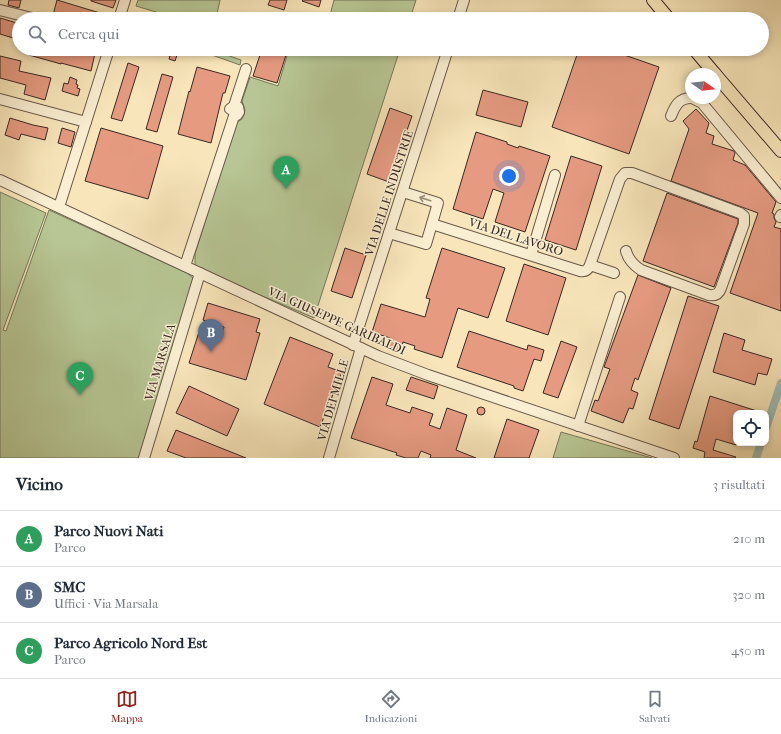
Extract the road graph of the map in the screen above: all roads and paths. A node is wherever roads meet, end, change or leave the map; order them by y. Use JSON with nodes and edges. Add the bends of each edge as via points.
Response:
{"nodes":[{"id":1,"x":124,"y":0,"type":"edge"},
{"id":2,"x":464,"y":0,"type":"edge"},
{"id":3,"x":653,"y":0,"type":"edge"},
{"id":4,"x":0,"y":10,"type":"edge"},
{"id":5,"x":120,"y":12,"type":"edge"},
{"id":6,"x":460,"y":12,"type":"edge"},
{"id":7,"x":663,"y":12,"type":"edge"},
{"id":8,"x":12,"y":13,"type":"edge"},
{"id":9,"x":107,"y":56,"type":"edge"},
{"id":10,"x":446,"y":56,"type":"edge"},
{"id":11,"x":700,"y":56,"type":"edge"},
{"id":12,"x":710,"y":68,"type":"edge"},
{"id":13,"x":246,"y":69,"type":"dead end"},
{"id":14,"x":721,"y":81,"type":"edge"},
{"id":15,"x":0,"y":99,"type":"edge"},
{"id":16,"x":685,"y":99,"type":"edge"},
{"id":17,"x":703,"y":104,"type":"edge"},
{"id":18,"x":671,"y":116,"type":"dead end"},
{"id":19,"x":86,"y":122,"type":"junction"},
{"id":20,"x":781,"y":150,"type":"edge"},
{"id":21,"x":555,"y":175,"type":"dead end"},
{"id":22,"x":0,"y":180,"type":"edge"},
{"id":23,"x":403,"y":192,"type":"junction"},
{"id":24,"x":781,"y":198,"type":"edge"},
{"id":25,"x":59,"y":207,"type":"junction"},
{"id":26,"x":432,"y":224,"type":"junction"},
{"id":27,"x":389,"y":233,"type":"junction"},
{"id":28,"x":626,"y":251,"type":"dead end"},
{"id":29,"x":531,"y":255,"type":"junction"},
{"id":30,"x":590,"y":265,"type":"junction"},
{"id":31,"x":185,"y":266,"type":"junction"},
{"id":32,"x":200,"y":273,"type":"junction"},
{"id":33,"x":614,"y":273,"type":"dead end"},
{"id":34,"x":620,"y":298,"type":"dead end"},
{"id":35,"x":357,"y":347,"type":"junction"},
{"id":36,"x":578,"y":426,"type":"junction"},
{"id":37,"x":144,"y":458,"type":"edge"},
{"id":38,"x":330,"y":458,"type":"edge"},
{"id":39,"x":674,"y":458,"type":"edge"}],
"edges":[{"from":1,"to":5,"type":"street"},
{"from":2,"to":6,"type":"street"},
{"from":3,"to":7,"type":"main road"},
{"from":4,"to":8,"type":"street"},
{"from":9,"to":19,"type":"street"},
{"from":10,"to":23,"type":"street","name":"VIA DELLE INDUSTRIE"},
{"from":11,"to":12,"type":"main road"},
{"from":13,"to":31,"type":"street"},
{"from":14,"to":20,"type":"main road"},
{"from":15,"to":19,"type":"street"},
{"from":16,"to":18,"type":"street","via":[[679,101]]},
{"from":17,"to":24,"type":"street"},
{"from":19,"to":25,"type":"street"},
{"from":21,"to":29,"type":"street"},
{"from":22,"to":25,"type":"street","name":"VIA GIUSEPPE GARIBALDI"},
{"from":26,"to":23,"type":"street","one_way":true,"via":[[438,203]]},
{"from":23,"to":27,"type":"street","name":"VIA DELLE INDUSTRIE"},
{"from":25,"to":31,"type":"street","name":"VIA GIUSEPPE GARIBALDI"},
{"from":26,"to":27,"type":"street","via":[[426,244]]},
{"from":26,"to":29,"type":"street","name":"VIA DEL LAVORO"},
{"from":27,"to":35,"type":"street","name":"VIA DELLE INDUSTRIE"},
{"from":28,"to":30,"type":"street","via":[[628,257],[642,270],[714,295],[719,293],[721,288],[745,222],[744,216],[632,173],[625,173],[620,179]]},
{"from":29,"to":30,"type":"street","name":"VIA DEL LAVORO","via":[[580,271],[586,270]]},
{"from":30,"to":33,"type":"street"},
{"from":31,"to":32,"type":"street","name":"VIA GIUSEPPE GARIBALDI"},
{"from":32,"to":35,"type":"street","name":"VIA GIUSEPPE GARIBALDI"},
{"from":32,"to":37,"type":"street","name":"VIA MARSALA"},
{"from":34,"to":36,"type":"street"},
{"from":35,"to":36,"type":"street","name":"VIA GIUSEPPE GARIBALDI"},
{"from":35,"to":38,"type":"street","name":"VIA DEI MILLE"},
{"from":36,"to":39,"type":"street","name":"VIA GIUSEPPE GARIBALDI"}]}
